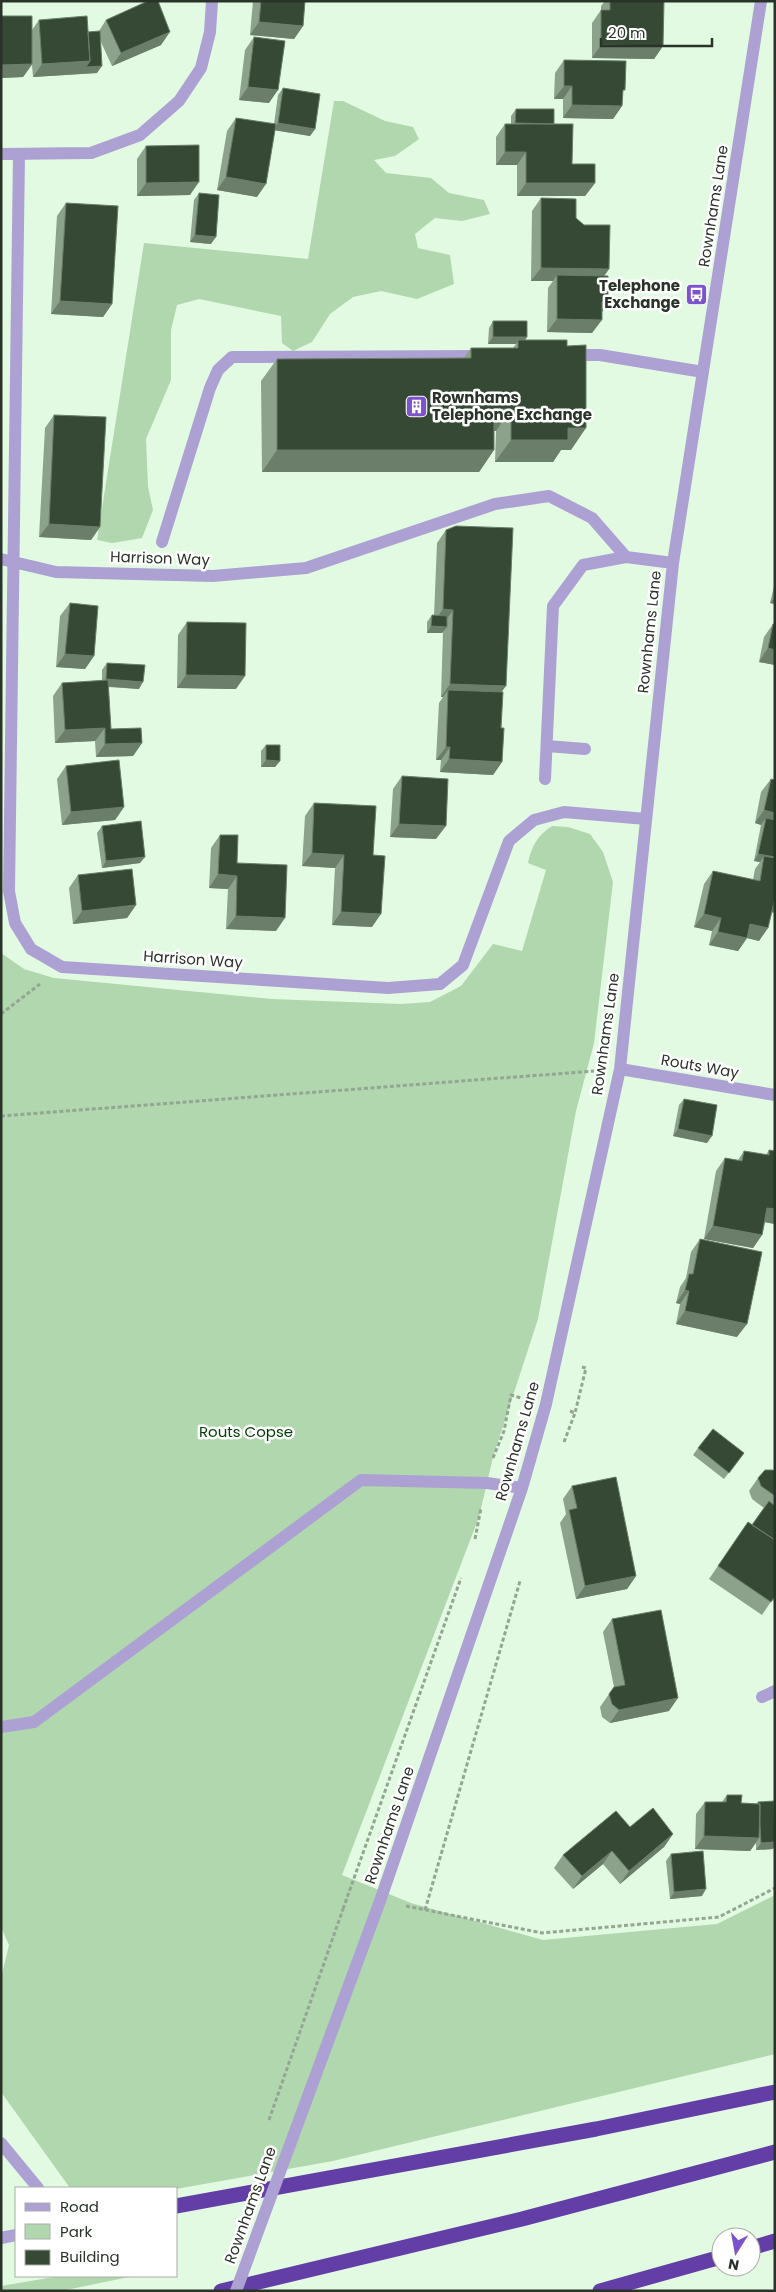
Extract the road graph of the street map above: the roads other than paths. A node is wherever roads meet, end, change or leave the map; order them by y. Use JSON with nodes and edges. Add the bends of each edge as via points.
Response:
{"nodes":[{"id":1,"x":212,"y":1,"type":"edge"},
{"id":2,"x":761,"y":1,"type":"edge"},
{"id":3,"x":1,"y":154,"type":"edge"},
{"id":4,"x":19,"y":154,"type":"junction"},
{"id":5,"x":491,"y":356,"type":"edge"},
{"id":6,"x":560,"y":356,"type":"edge"},
{"id":7,"x":703,"y":372,"type":"junction"},
{"id":8,"x":162,"y":542,"type":"dead end"},
{"id":9,"x":626,"y":556,"type":"junction"},
{"id":10,"x":7,"y":561,"type":"edge"},
{"id":11,"x":673,"y":563,"type":"junction"},
{"id":12,"x":547,"y":746,"type":"junction"},
{"id":13,"x":585,"y":748,"type":"dead end"},
{"id":14,"x":545,"y":779,"type":"dead end"},
{"id":15,"x":646,"y":819,"type":"junction"},
{"id":16,"x":620,"y":1069,"type":"junction"},
{"id":17,"x":775,"y":1095,"type":"edge"},
{"id":18,"x":522,"y":1488,"type":"junction"},
{"id":19,"x":775,"y":1691,"type":"edge"},
{"id":20,"x":762,"y":1698,"type":"dead end"},
{"id":21,"x":1,"y":1727,"type":"edge"},
{"id":22,"x":775,"y":2092,"type":"edge"},
{"id":23,"x":1,"y":2143,"type":"edge"},
{"id":24,"x":775,"y":2152,"type":"edge"},
{"id":25,"x":37,"y":2187,"type":"edge"},
{"id":26,"x":178,"y":2206,"type":"edge"},
{"id":27,"x":15,"y":2235,"type":"edge"},
{"id":28,"x":1,"y":2238,"type":"edge"},
{"id":29,"x":775,"y":2241,"type":"edge"},
{"id":30,"x":761,"y":2245,"type":"edge"},
{"id":31,"x":711,"y":2260,"type":"edge"},
{"id":32,"x":221,"y":2291,"type":"edge"},
{"id":33,"x":236,"y":2291,"type":"edge"},
{"id":34,"x":600,"y":2291,"type":"edge"}],
"edges":[{"from":1,"to":4,"type":"street","via":[[210,32],[201,68],[179,101],[140,135],[91,152]]},
{"from":2,"to":7,"type":"street","name":"Rownhams Lane"},
{"from":3,"to":4,"type":"street"},
{"from":4,"to":10,"type":"street","name":"Harrison Way"},
{"from":5,"to":8,"type":"street","via":[[232,357],[218,370],[210,388]]},
{"from":6,"to":7,"type":"street","via":[[600,355]]},
{"from":7,"to":11,"type":"street","name":"Rownhams Lane"},
{"from":9,"to":10,"type":"street","name":"Harrison Way","via":[[592,518],[549,496],[494,504],[306,568],[213,576],[56,572]]},
{"from":9,"to":11,"type":"street","name":"Rownhams Lane"},
{"from":9,"to":12,"type":"street","name":"Rownhams Lane","via":[[583,565],[553,606]]},
{"from":10,"to":15,"type":"street","name":"Harrison Way","via":[[9,891],[15,922],[31,949],[62,966],[388,988],[440,984],[463,965],[509,841],[534,820],[564,812]]},
{"from":11,"to":15,"type":"street","name":"Rownhams Lane"},
{"from":12,"to":13,"type":"street"},
{"from":12,"to":14,"type":"street","name":"Rownhams Lane"},
{"from":15,"to":16,"type":"street","name":"Rownhams Lane"},
{"from":16,"to":17,"type":"street","name":"Routs Way"},
{"from":16,"to":18,"type":"street","name":"Rownhams Lane","via":[[557,1360]]},
{"from":18,"to":21,"type":"street","via":[[487,1483],[361,1480],[34,1722]]},
{"from":18,"to":33,"type":"street","name":"Rownhams Lane","bridge":true,"via":[[380,1901]]},
{"from":19,"to":20,"type":"street"},
{"from":22,"to":26,"type":"highway"},
{"from":23,"to":25,"type":"street"},
{"from":24,"to":32,"type":"highway"},
{"from":27,"to":28,"type":"street"},
{"from":29,"to":30,"type":"highway"},
{"from":31,"to":34,"type":"highway"}]}
